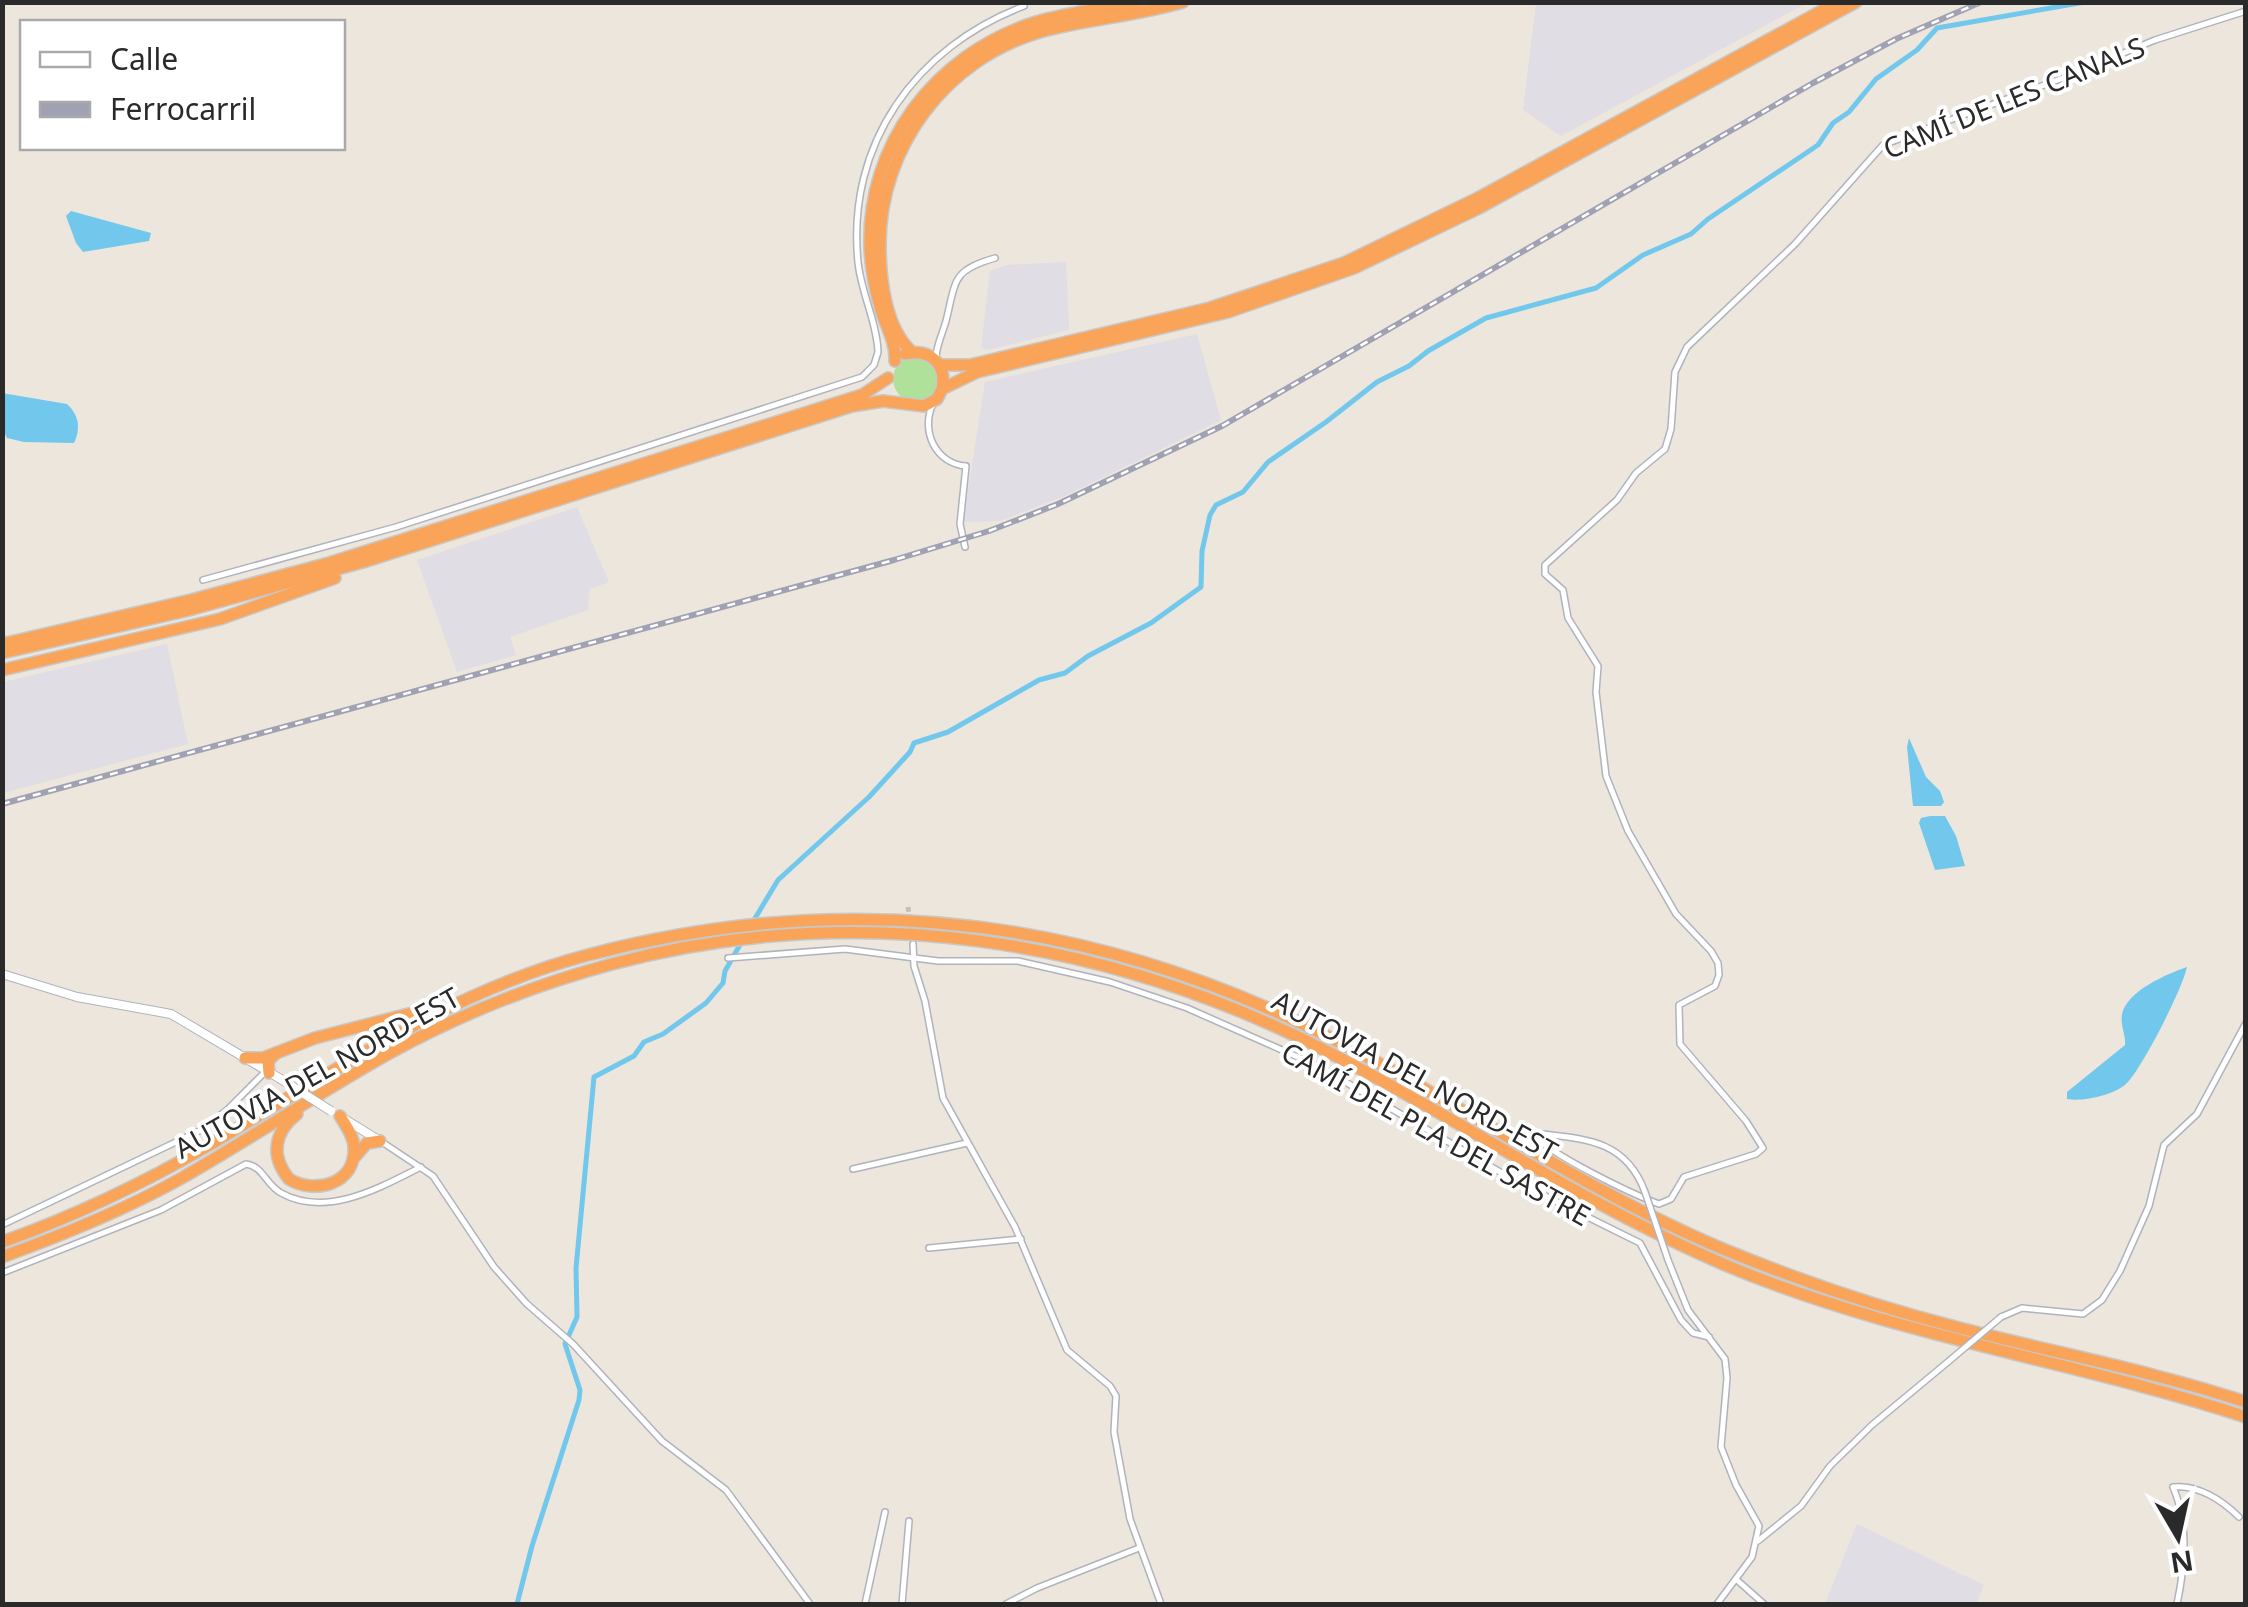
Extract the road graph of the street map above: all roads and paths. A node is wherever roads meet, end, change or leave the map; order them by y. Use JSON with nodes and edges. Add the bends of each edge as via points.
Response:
{"nodes":[{"id":1,"x":1139,"y":2,"type":"edge"},
{"id":2,"x":1183,"y":2,"type":"edge"},
{"id":3,"x":1838,"y":2,"type":"edge"},
{"id":4,"x":1856,"y":2,"type":"edge"},
{"id":5,"x":1024,"y":6,"type":"dead end"},
{"id":6,"x":2246,"y":12,"type":"edge"},
{"id":7,"x":995,"y":258,"type":"dead end"},
{"id":8,"x":938,"y":341,"type":"junction"},
{"id":9,"x":917,"y":352,"type":"junction"},
{"id":10,"x":896,"y":361,"type":"junction"},
{"id":11,"x":938,"y":362,"type":"junction"},
{"id":12,"x":888,"y":378,"type":"junction"},
{"id":13,"x":940,"y":394,"type":"junction"},
{"id":14,"x":900,"y":402,"type":"junction"},
{"id":15,"x":914,"y":407,"type":"junction"},
{"id":16,"x":822,"y":415,"type":"junction"},
{"id":17,"x":930,"y":428,"type":"junction"},
{"id":18,"x":965,"y":547,"type":"dead end"},
{"id":19,"x":203,"y":580,"type":"dead end"},
{"id":20,"x":2,"y":644,"type":"edge"},
{"id":21,"x":2,"y":652,"type":"edge"},
{"id":22,"x":2,"y":670,"type":"edge"},
{"id":23,"x":913,"y":944,"type":"tunnel mouth"},
{"id":24,"x":732,"y":957,"type":"dead end"},
{"id":25,"x":913,"y":959,"type":"junction"},
{"id":26,"x":2,"y":974,"type":"edge"},
{"id":27,"x":478,"y":994,"type":"junction"},
{"id":28,"x":458,"y":1018,"type":"junction"},
{"id":29,"x":2246,"y":1023,"type":"edge"},
{"id":30,"x":276,"y":1053,"type":"junction"},
{"id":31,"x":246,"y":1058,"type":"junction"},
{"id":32,"x":271,"y":1074,"type":"junction"},
{"id":33,"x":336,"y":1113,"type":"junction"},
{"id":34,"x":380,"y":1141,"type":"junction"},
{"id":35,"x":967,"y":1143,"type":"junction"},
{"id":36,"x":1762,"y":1152,"type":"joint"},
{"id":37,"x":353,"y":1158,"type":"junction"},
{"id":38,"x":422,"y":1166,"type":"junction"},
{"id":39,"x":853,"y":1169,"type":"dead end"},
{"id":40,"x":2,"y":1224,"type":"edge"},
{"id":41,"x":1021,"y":1239,"type":"junction"},
{"id":42,"x":2,"y":1242,"type":"edge"},
{"id":43,"x":929,"y":1248,"type":"dead end"},
{"id":44,"x":2,"y":1256,"type":"edge"},
{"id":45,"x":2,"y":1272,"type":"edge"},
{"id":46,"x":1709,"y":1337,"type":"junction"},
{"id":47,"x":2246,"y":1400,"type":"edge"},
{"id":48,"x":2246,"y":1418,"type":"edge"},
{"id":49,"x":884,"y":1512,"type":"dead end"},
{"id":50,"x":2239,"y":1517,"type":"dead end"},
{"id":51,"x":910,"y":1521,"type":"dead end"},
{"id":52,"x":1758,"y":1541,"type":"junction"},
{"id":53,"x":1139,"y":1548,"type":"junction"},
{"id":54,"x":1738,"y":1581,"type":"junction"},
{"id":55,"x":810,"y":1604,"type":"edge"},
{"id":56,"x":865,"y":1604,"type":"edge"},
{"id":57,"x":902,"y":1604,"type":"edge"},
{"id":58,"x":1006,"y":1604,"type":"edge"},
{"id":59,"x":1161,"y":1604,"type":"edge"},
{"id":60,"x":1717,"y":1604,"type":"edge"},
{"id":61,"x":1764,"y":1604,"type":"edge"},
{"id":62,"x":2177,"y":1604,"type":"edge"}],
"edges":[{"from":1,"to":10,"type":"highway","via":[[1049,18],[996,38],[948,70],[909,114],[883,165],[870,226],[874,282]]},
{"from":2,"to":9,"type":"highway","via":[[1014,42],[964,70],[924,112],[893,170],[880,237],[888,305],[900,338]]},
{"from":3,"to":11,"type":"highway","via":[[1465,205],[1344,263],[1174,318],[973,364]]},
{"from":4,"to":13,"type":"highway","via":[[1480,208],[1354,268],[1228,312],[986,370]]},
{"from":5,"to":19,"type":"street","via":[[938,55],[906,90],[874,147],[857,230],[860,282],[878,352],[862,377],[396,527]]},
{"from":6,"to":36,"type":"street","name":"CAMÍ DE LES CANALS","via":[[1883,144],[1794,244],[1687,348],[1676,372],[1665,449],[1545,566],[1598,666],[1610,790],[1668,901],[1719,966],[1713,988],[1680,1005],[1678,1041],[1752,1127]]},
{"from":7,"to":8,"type":"street","via":[[958,274]]},
{"from":8,"to":9,"type":"street"},
{"from":8,"to":11,"type":"street"},
{"from":9,"to":10,"type":"highway"},
{"from":9,"to":11,"type":"highway"},
{"from":10,"to":12,"type":"highway"},
{"from":11,"to":13,"type":"highway"},
{"from":12,"to":14,"type":"highway"},
{"from":12,"to":20,"type":"highway","via":[[862,394],[371,550]]},
{"from":13,"to":15,"type":"highway"},
{"from":13,"to":17,"type":"street","via":[[930,410]]},
{"from":14,"to":15,"type":"highway"},
{"from":14,"to":16,"type":"highway"},
{"from":15,"to":17,"type":"street"},
{"from":16,"to":21,"type":"highway","via":[[344,568]]},
{"from":16,"to":22,"type":"highway","via":[[230,616]]},
{"from":17,"to":18,"type":"street","via":[[940,456],[966,466],[960,524]]},
{"from":23,"to":25,"type":"street"},
{"from":24,"to":25,"type":"street","name":"CAMÍ DEL PLA DEL SASTRE","via":[[845,949]]},
{"from":25,"to":35,"type":"street","via":[[942,1095]]},
{"from":25,"to":46,"type":"street","name":"CAMÍ DEL PLA DEL SASTRE","via":[[1018,961],[1076,974],[1152,995],[1282,1048],[1640,1243],[1680,1320]]},
{"from":26,"to":31,"type":"street","via":[[56,992],[171,1014]]},
{"from":27,"to":30,"type":"highway"},
{"from":27,"to":42,"type":"highway","name":"AUTOVIA DEL NORD-EST","via":[[378,1044],[136,1185]]},
{"from":27,"to":47,"type":"highway","name":"AUTOVIA DEL NORD-EST","via":[[584,956],[762,922],[870,918],[1044,936],[1147,962],[1313,1029],[1715,1246],[1880,1306]]},
{"from":28,"to":37,"type":"highway","via":[[296,1115],[277,1142],[281,1169],[305,1186],[334,1183]]},
{"from":28,"to":44,"type":"highway","name":"AUTOVIA DEL NORD-EST","via":[[176,1181]]},
{"from":28,"to":48,"type":"highway","name":"AUTOVIA DEL NORD-EST","via":[[612,964],[752,938],[876,932],[1070,955],[1219,1002],[1312,1044],[1608,1210],[1762,1280],[1911,1330]]},
{"from":29,"to":52,"type":"street","bridge":true,"via":[[2197,1114],[2164,1145],[2149,1206],[2107,1293],[2084,1314],[2022,1308],[2001,1317],[1860,1437],[1801,1506]]},
{"from":30,"to":31,"type":"highway"},
{"from":30,"to":32,"type":"highway","via":[[268,1061]]},
{"from":31,"to":32,"type":"street"},
{"from":32,"to":33,"type":"street","bridge":true},
{"from":32,"to":40,"type":"street","via":[[195,1134]]},
{"from":33,"to":34,"type":"street"},
{"from":33,"to":37,"type":"highway","via":[[352,1140]]},
{"from":34,"to":37,"type":"highway"},
{"from":34,"to":38,"type":"street"},
{"from":35,"to":39,"type":"street"},
{"from":35,"to":41,"type":"street"},
{"from":36,"to":46,"type":"street","name":"CAMÍ DEL PLA DEL SASTRE","bridge":true,"via":[[1684,1177],[1659,1204],[1560,1154],[1532,1133],[1596,1143],[1634,1168],[1645,1192],[1668,1260],[1688,1310]]},
{"from":38,"to":45,"type":"street","via":[[346,1201],[315,1203],[278,1192],[256,1166],[243,1165],[161,1210]]},
{"from":38,"to":55,"type":"street","via":[[499,1273],[658,1437],[726,1490]]},
{"from":41,"to":43,"type":"street"},
{"from":41,"to":53,"type":"street","via":[[1067,1350],[1116,1396],[1114,1436]]},
{"from":46,"to":52,"type":"street","via":[[1726,1365],[1722,1450],[1757,1518]]},
{"from":49,"to":56,"type":"street"},
{"from":50,"to":62,"type":"street","via":[[2214,1496],[2173,1487],[2184,1547]]},
{"from":51,"to":57,"type":"street"},
{"from":52,"to":54,"type":"street"},
{"from":53,"to":58,"type":"street"},
{"from":53,"to":59,"type":"street"},
{"from":54,"to":60,"type":"street"},
{"from":54,"to":61,"type":"street"}]}
